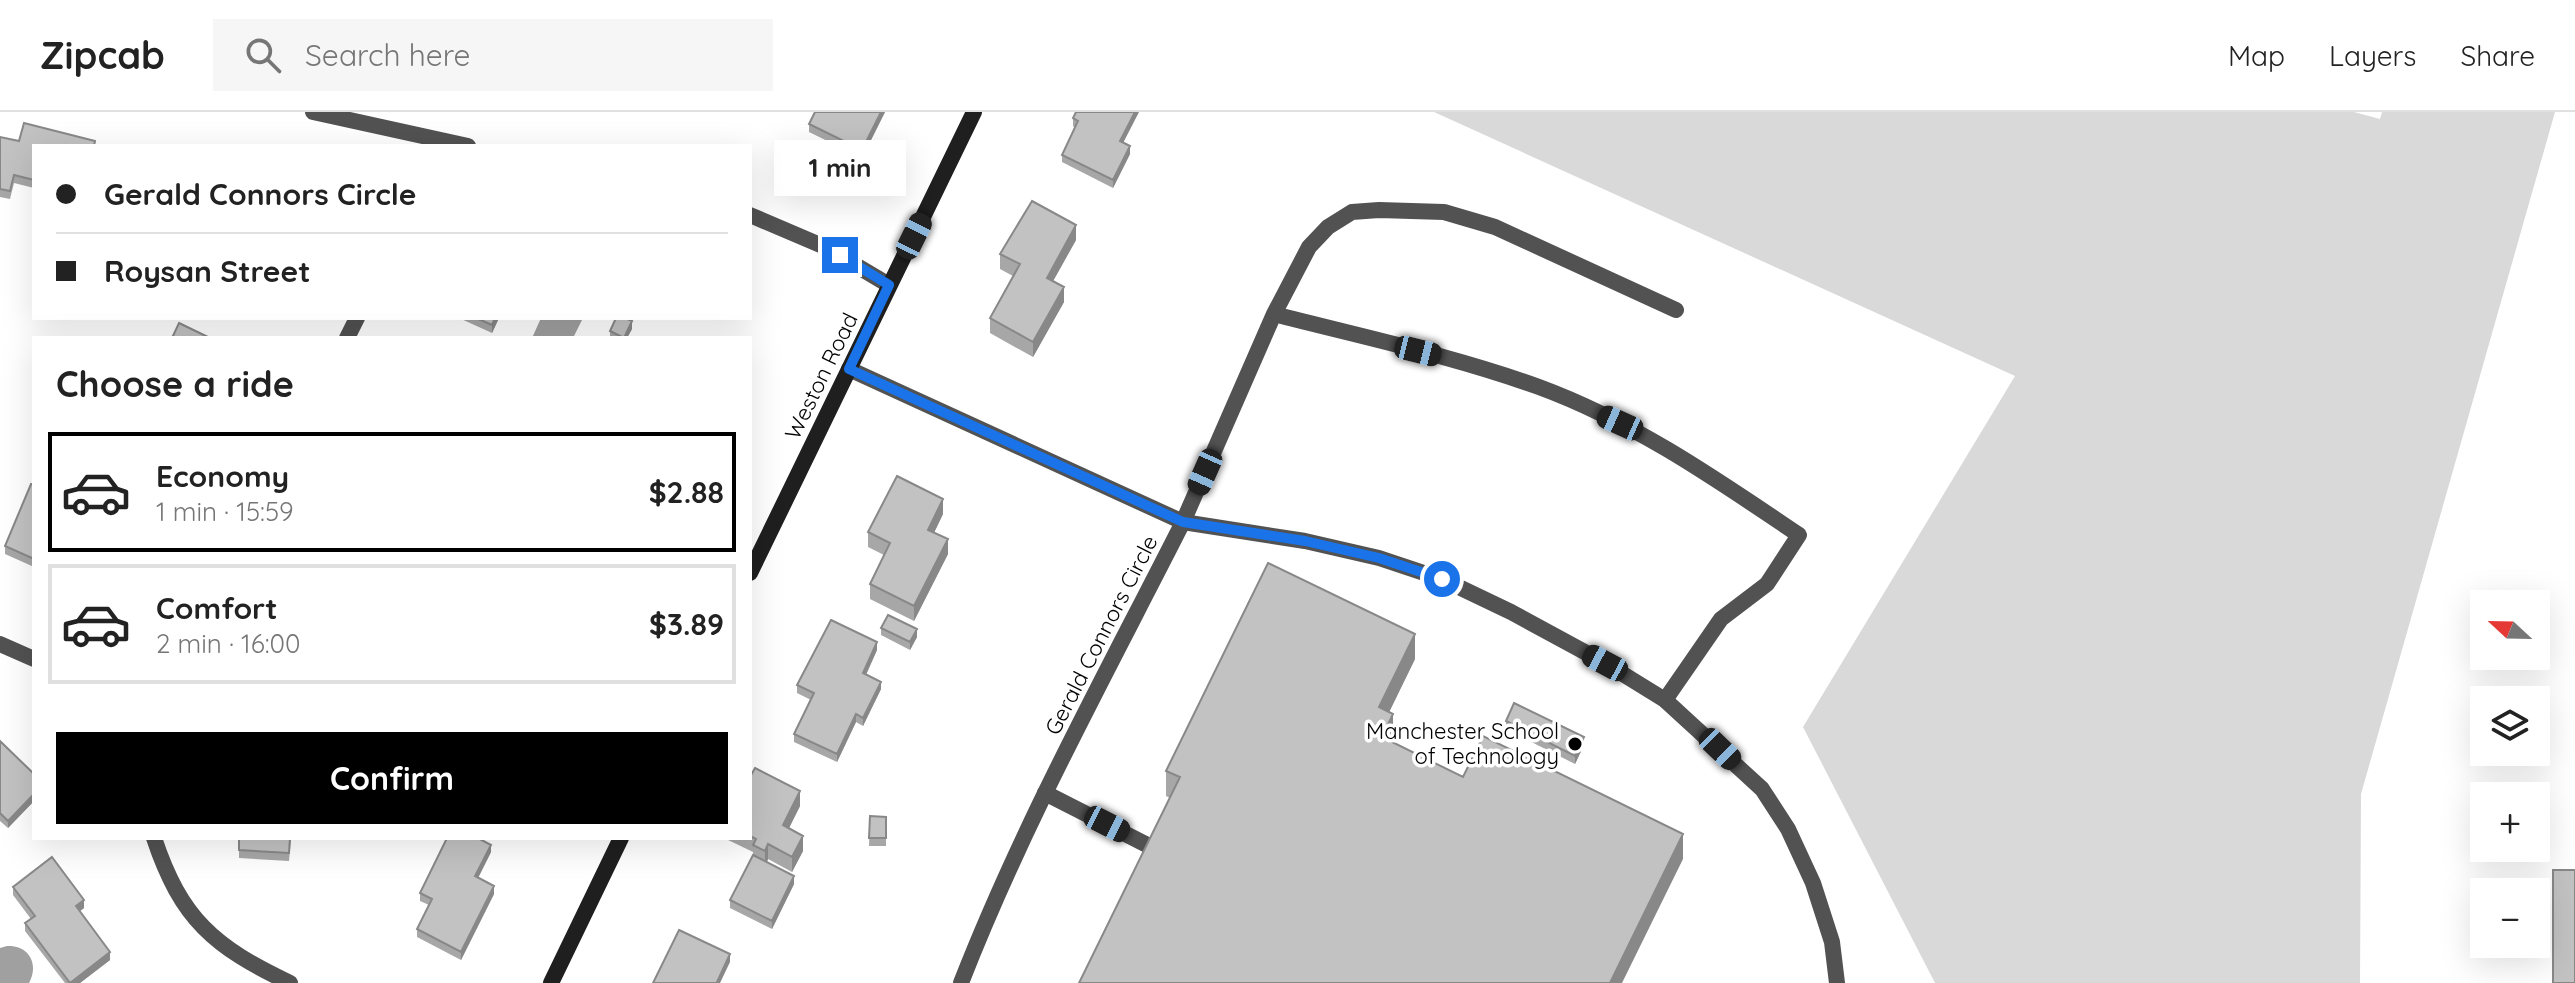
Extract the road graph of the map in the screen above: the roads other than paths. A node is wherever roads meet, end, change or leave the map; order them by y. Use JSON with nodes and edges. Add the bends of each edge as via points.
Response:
{"nodes":[{"id":1,"x":313,"y":112,"type":"edge"},
{"id":2,"x":974,"y":112,"type":"edge"},
{"id":3,"x":445,"y":144,"type":"edge"},
{"id":4,"x":752,"y":216,"type":"edge"},
{"id":5,"x":889,"y":285,"type":"junction"},
{"id":6,"x":1676,"y":310,"type":"dead end"},
{"id":7,"x":1274,"y":314,"type":"junction"},
{"id":8,"x":849,"y":369,"type":"junction"},
{"id":9,"x":1183,"y":522,"type":"junction"},
{"id":10,"x":752,"y":569,"type":"edge"},
{"id":11,"x":0,"y":644,"type":"edge"},
{"id":12,"x":32,"y":658,"type":"edge"},
{"id":13,"x":1665,"y":700,"type":"junction"},
{"id":14,"x":1045,"y":793,"type":"junction"},
{"id":15,"x":155,"y":840,"type":"edge"},
{"id":16,"x":620,"y":840,"type":"edge"},
{"id":17,"x":1157,"y":850,"type":"edge"},
{"id":18,"x":290,"y":983,"type":"edge"},
{"id":19,"x":551,"y":983,"type":"edge"},
{"id":20,"x":961,"y":983,"type":"edge"},
{"id":21,"x":1837,"y":983,"type":"edge"}],
"edges":[{"from":1,"to":3,"type":"street"},
{"from":2,"to":5,"type":"street","name":"Weston Road"},
{"from":4,"to":5,"type":"street","via":[[825,247]]},
{"from":5,"to":8,"type":"street","name":"Weston Road"},
{"from":6,"to":7,"type":"street","via":[[1495,227],[1444,212],[1379,210],[1352,212],[1328,227],[1309,247]]},
{"from":7,"to":9,"type":"street"},
{"from":7,"to":13,"type":"street","via":[[1542,388],[1690,461],[1799,535],[1767,584],[1721,619]]},
{"from":8,"to":9,"type":"street"},
{"from":8,"to":10,"type":"street","name":"Weston Road"},
{"from":9,"to":13,"type":"street","name":"Gerald Connors Circle","via":[[1305,541],[1442,579],[1525,619]]},
{"from":9,"to":14,"type":"street","name":"Gerald Connors Circle"},
{"from":11,"to":12,"type":"street"},
{"from":13,"to":21,"type":"street","name":"Gerald Connors Circle","via":[[1762,789],[1788,829],[1832,942]]},
{"from":14,"to":17,"type":"street"},
{"from":14,"to":20,"type":"street","name":"Gerald Connors Circle"},
{"from":15,"to":18,"type":"street","via":[[186,908],[213,938]]},
{"from":16,"to":19,"type":"street"}]}
